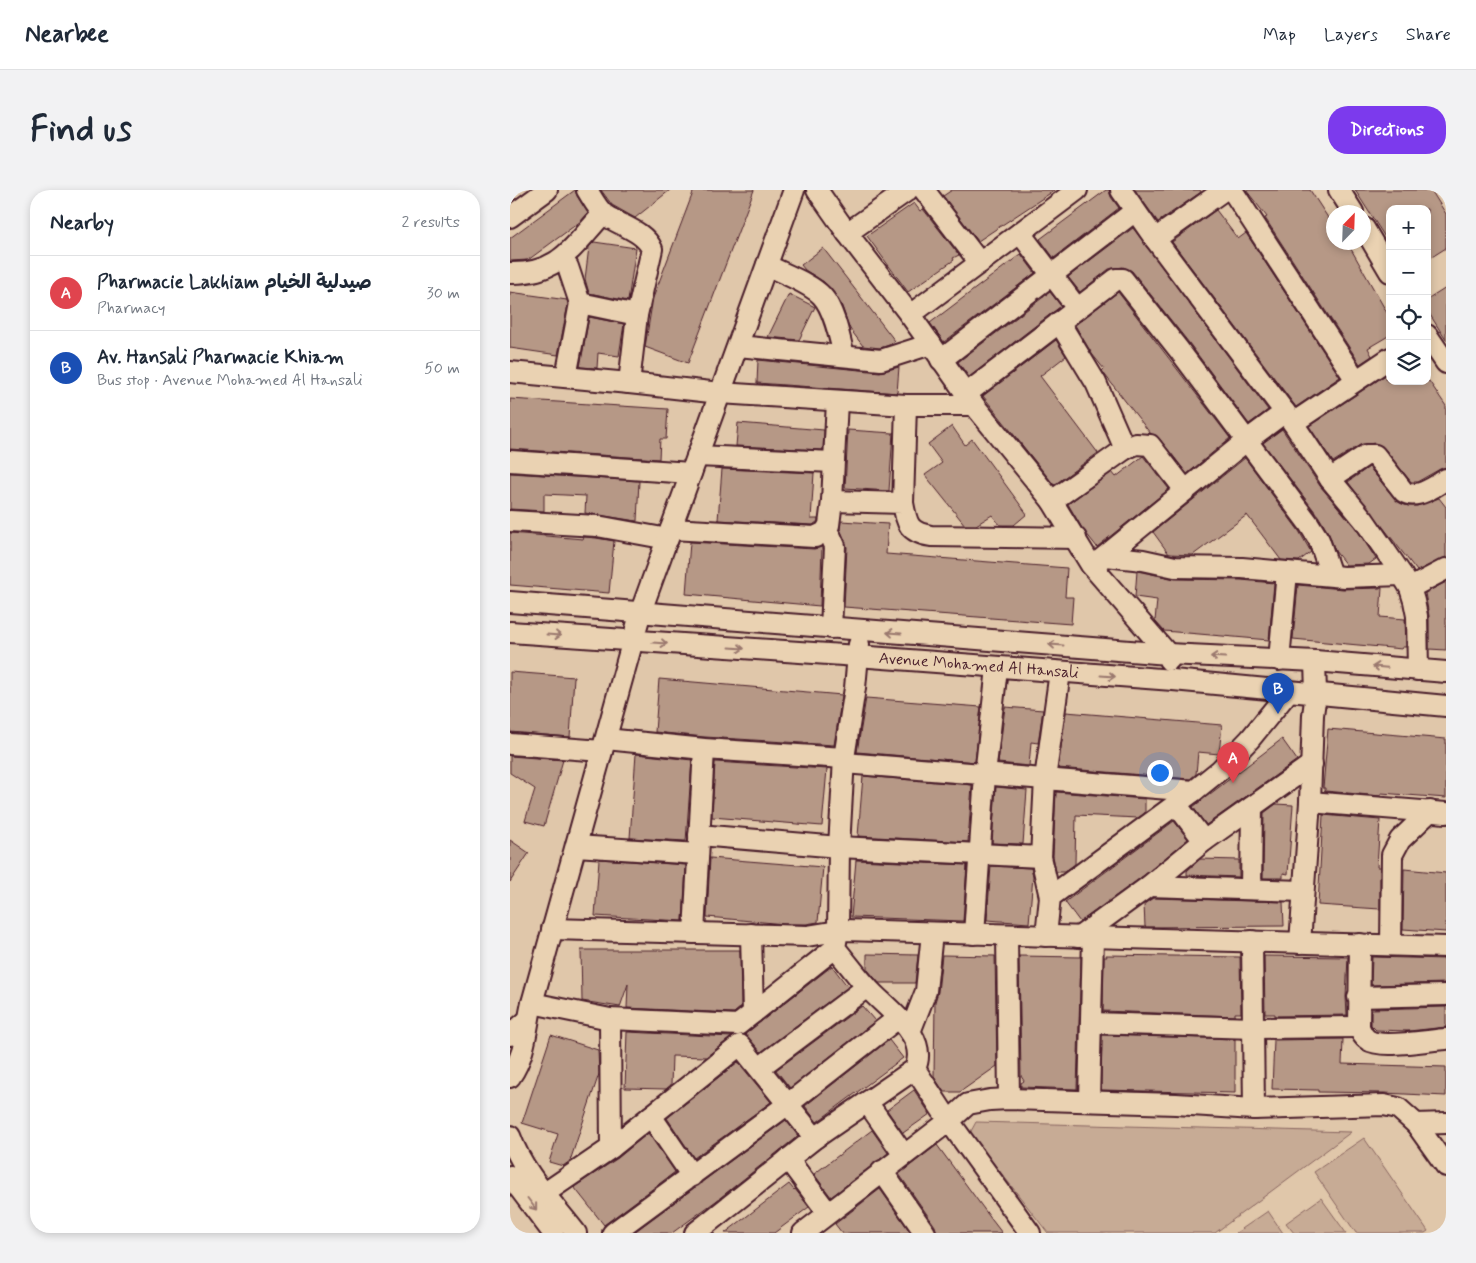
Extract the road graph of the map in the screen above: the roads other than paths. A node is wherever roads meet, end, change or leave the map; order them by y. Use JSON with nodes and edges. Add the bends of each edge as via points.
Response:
{"nodes":[{"id":1,"x":547,"y":190,"type":"edge"},
{"id":2,"x":587,"y":190,"type":"edge"},
{"id":3,"x":794,"y":190,"type":"edge"},
{"id":4,"x":817,"y":190,"type":"edge"},
{"id":5,"x":908,"y":190,"type":"edge"},
{"id":6,"x":924,"y":190,"type":"edge"},
{"id":7,"x":1121,"y":190,"type":"edge"},
{"id":8,"x":1224,"y":190,"type":"edge"},
{"id":9,"x":1232,"y":190,"type":"edge"},
{"id":10,"x":1339,"y":190,"type":"edge"},
{"id":11,"x":1072,"y":191,"type":"edge"},
{"id":12,"x":1349,"y":205,"type":"edge"},
{"id":13,"x":1134,"y":210,"type":"junction"},
{"id":14,"x":603,"y":214,"type":"junction"},
{"id":15,"x":510,"y":217,"type":"edge"},
{"id":16,"x":1020,"y":233,"type":"junction"},
{"id":17,"x":847,"y":234,"type":"junction"},
{"id":18,"x":1155,"y":239,"type":"junction"},
{"id":19,"x":1371,"y":240,"type":"edge"},
{"id":20,"x":562,"y":260,"type":"junction"},
{"id":21,"x":980,"y":263,"type":"junction"},
{"id":22,"x":767,"y":265,"type":"junction"},
{"id":23,"x":1386,"y":265,"type":"edge"},
{"id":24,"x":510,"y":274,"type":"edge"},
{"id":25,"x":1050,"y":274,"type":"junction"},
{"id":26,"x":580,"y":303,"type":"junction"},
{"id":27,"x":1076,"y":308,"type":"junction"},
{"id":28,"x":637,"y":315,"type":"junction"},
{"id":29,"x":910,"y":315,"type":"junction"},
{"id":30,"x":1059,"y":322,"type":"junction"},
{"id":31,"x":1430,"y":340,"type":"edge"},
{"id":32,"x":738,"y":346,"type":"junction"},
{"id":33,"x":936,"y":352,"type":"junction"},
{"id":34,"x":844,"y":356,"type":"junction"},
{"id":35,"x":1386,"y":361,"type":"edge"},
{"id":36,"x":1446,"y":363,"type":"edge"},
{"id":37,"x":510,"y":372,"type":"edge"},
{"id":38,"x":566,"y":377,"type":"junction"},
{"id":39,"x":1356,"y":380,"type":"junction"},
{"id":40,"x":629,"y":383,"type":"junction"},
{"id":41,"x":720,"y":394,"type":"junction"},
{"id":42,"x":970,"y":400,"type":"junction"},
{"id":43,"x":837,"y":401,"type":"junction"},
{"id":44,"x":906,"y":405,"type":"junction"},
{"id":45,"x":1289,"y":418,"type":"junction"},
{"id":46,"x":1246,"y":440,"type":"junction"},
{"id":47,"x":1125,"y":449,"type":"junction"},
{"id":48,"x":510,"y":461,"type":"edge"},
{"id":49,"x":833,"y":462,"type":"junction"},
{"id":50,"x":694,"y":465,"type":"junction"},
{"id":51,"x":1330,"y":478,"type":"junction"},
{"id":52,"x":1444,"y":485,"type":"edge"},
{"id":53,"x":1185,"y":490,"type":"junction"},
{"id":54,"x":832,"y":501,"type":"junction"},
{"id":55,"x":1052,"y":501,"type":"junction"},
{"id":56,"x":903,"y":502,"type":"junction"},
{"id":57,"x":510,"y":521,"type":"edge"},
{"id":58,"x":825,"y":532,"type":"junction"},
{"id":59,"x":670,"y":534,"type":"junction"},
{"id":60,"x":1076,"y":538,"type":"junction"},
{"id":61,"x":1099,"y":561,"type":"junction"},
{"id":62,"x":1446,"y":569,"type":"edge"},
{"id":63,"x":1287,"y":572,"type":"junction"},
{"id":64,"x":1331,"y":575,"type":"junction"},
{"id":65,"x":1406,"y":582,"type":"junction"},
{"id":66,"x":510,"y":602,"type":"edge"},
{"id":67,"x":641,"y":611,"type":"junction"},
{"id":68,"x":831,"y":628,"type":"junction"},
{"id":69,"x":860,"y":630,"type":"junction"},
{"id":70,"x":510,"y":632,"type":"edge"},
{"id":71,"x":633,"y":641,"type":"junction"},
{"id":72,"x":1168,"y":654,"type":"junction"},
{"id":73,"x":857,"y":656,"type":"junction"},
{"id":74,"x":1279,"y":660,"type":"junction"},
{"id":75,"x":1316,"y":662,"type":"junction"},
{"id":76,"x":997,"y":668,"type":"junction"},
{"id":77,"x":1418,"y":670,"type":"junction"},
{"id":78,"x":1060,"y":672,"type":"junction"},
{"id":79,"x":1446,"y":672,"type":"edge"},
{"id":80,"x":1173,"y":680,"type":"junction"},
{"id":81,"x":1290,"y":691,"type":"junction"},
{"id":82,"x":1316,"y":694,"type":"junction"},
{"id":83,"x":1446,"y":706,"type":"edge"},
{"id":84,"x":510,"y":744,"type":"edge"},
{"id":85,"x":604,"y":745,"type":"junction"},
{"id":86,"x":704,"y":749,"type":"junction"},
{"id":87,"x":844,"y":760,"type":"junction"},
{"id":88,"x":1312,"y":764,"type":"junction"},
{"id":89,"x":985,"y":774,"type":"junction"},
{"id":90,"x":1045,"y":779,"type":"junction"},
{"id":91,"x":1194,"y":790,"type":"junction"},
{"id":92,"x":1310,"y":802,"type":"junction"},
{"id":93,"x":1176,"y":804,"type":"junction"},
{"id":94,"x":1252,"y":807,"type":"junction"},
{"id":95,"x":1438,"y":812,"type":"edge"},
{"id":96,"x":1204,"y":841,"type":"junction"},
{"id":97,"x":699,"y":845,"type":"junction"},
{"id":98,"x":576,"y":846,"type":"junction"},
{"id":99,"x":839,"y":847,"type":"junction"},
{"id":100,"x":980,"y":855,"type":"junction"},
{"id":101,"x":1041,"y":857,"type":"junction"},
{"id":102,"x":1149,"y":886,"type":"junction"},
{"id":103,"x":1251,"y":889,"type":"junction"},
{"id":104,"x":1303,"y":891,"type":"junction"},
{"id":105,"x":1050,"y":897,"type":"junction"},
{"id":106,"x":552,"y":929,"type":"junction"},
{"id":107,"x":694,"y":933,"type":"junction"},
{"id":108,"x":932,"y":933,"type":"junction"},
{"id":109,"x":751,"y":934,"type":"junction"},
{"id":110,"x":974,"y":934,"type":"junction"},
{"id":111,"x":1008,"y":935,"type":"junction"},
{"id":112,"x":1046,"y":936,"type":"junction"},
{"id":113,"x":1086,"y":937,"type":"junction"},
{"id":114,"x":837,"y":939,"type":"junction"},
{"id":115,"x":1252,"y":941,"type":"junction"},
{"id":116,"x":1300,"y":942,"type":"junction"},
{"id":117,"x":1360,"y":944,"type":"junction"},
{"id":118,"x":1391,"y":945,"type":"junction"},
{"id":119,"x":1446,"y":946,"type":"edge"},
{"id":120,"x":867,"y":988,"type":"junction"},
{"id":121,"x":1446,"y":995,"type":"edge"},
{"id":122,"x":1358,"y":997,"type":"junction"},
{"id":123,"x":530,"y":1011,"type":"junction"},
{"id":124,"x":610,"y":1019,"type":"junction"},
{"id":125,"x":1092,"y":1023,"type":"junction"},
{"id":126,"x":904,"y":1025,"type":"junction"},
{"id":127,"x":1359,"y":1027,"type":"junction"},
{"id":128,"x":743,"y":1028,"type":"junction"},
{"id":129,"x":1254,"y":1028,"type":"junction"},
{"id":130,"x":510,"y":1035,"type":"edge"},
{"id":131,"x":1446,"y":1038,"type":"edge"},
{"id":132,"x":759,"y":1068,"type":"junction"},
{"id":133,"x":915,"y":1069,"type":"junction"},
{"id":134,"x":510,"y":1077,"type":"edge"},
{"id":135,"x":1009,"y":1099,"type":"junction"},
{"id":136,"x":1089,"y":1100,"type":"junction"},
{"id":137,"x":867,"y":1102,"type":"junction"},
{"id":138,"x":788,"y":1104,"type":"junction"},
{"id":139,"x":1254,"y":1109,"type":"junction"},
{"id":140,"x":651,"y":1116,"type":"junction"},
{"id":141,"x":948,"y":1121,"type":"junction"},
{"id":142,"x":1446,"y":1123,"type":"edge"},
{"id":143,"x":1416,"y":1124,"type":"junction"},
{"id":144,"x":510,"y":1136,"type":"edge"},
{"id":145,"x":814,"y":1138,"type":"junction"},
{"id":146,"x":611,"y":1148,"type":"junction"},
{"id":147,"x":904,"y":1155,"type":"junction"},
{"id":148,"x":788,"y":1159,"type":"junction"},
{"id":149,"x":1446,"y":1166,"type":"edge"},
{"id":150,"x":882,"y":1171,"type":"junction"},
{"id":151,"x":692,"y":1176,"type":"junction"},
{"id":152,"x":511,"y":1180,"type":"edge"},
{"id":153,"x":544,"y":1193,"type":"junction"},
{"id":154,"x":825,"y":1222,"type":"edge"},
{"id":155,"x":552,"y":1233,"type":"edge"},
{"id":156,"x":576,"y":1233,"type":"edge"},
{"id":157,"x":613,"y":1233,"type":"edge"},
{"id":158,"x":695,"y":1233,"type":"edge"},
{"id":159,"x":803,"y":1233,"type":"edge"},
{"id":160,"x":924,"y":1233,"type":"edge"},
{"id":161,"x":1030,"y":1233,"type":"edge"}],
"edges":[{"from":1,"to":15,"type":"street"},
{"from":2,"to":14,"type":"street"},
{"from":3,"to":22,"type":"street"},
{"from":4,"to":17,"type":"street"},
{"from":5,"to":17,"type":"street"},
{"from":6,"to":21,"type":"street"},
{"from":7,"to":13,"type":"street"},
{"from":8,"to":18,"type":"street"},
{"from":9,"to":39,"type":"street"},
{"from":10,"to":12,"type":"street"},
{"from":11,"to":16,"type":"street"},
{"from":13,"to":18,"type":"street"},
{"from":13,"to":25,"type":"street"},
{"from":14,"to":20,"type":"street"},
{"from":14,"to":28,"type":"street","via":[[648,241],[652,249]]},
{"from":16,"to":21,"type":"street"},
{"from":16,"to":25,"type":"street"},
{"from":17,"to":29,"type":"street"},
{"from":18,"to":45,"type":"street"},
{"from":19,"to":23,"type":"street"},
{"from":20,"to":24,"type":"street","via":[[535,272]]},
{"from":20,"to":26,"type":"street","via":[[568,267]]},
{"from":21,"to":29,"type":"street"},
{"from":22,"to":32,"type":"street"},
{"from":22,"to":34,"type":"street","via":[[822,295]]},
{"from":25,"to":27,"type":"street"},
{"from":25,"to":33,"type":"street"},
{"from":26,"to":28,"type":"street"},
{"from":26,"to":38,"type":"street"},
{"from":27,"to":30,"type":"street"},
{"from":27,"to":46,"type":"street","via":[[1116,279],[1123,279]]},
{"from":28,"to":40,"type":"street"},
{"from":29,"to":33,"type":"street"},
{"from":30,"to":42,"type":"street"},
{"from":30,"to":47,"type":"street","via":[[1096,383]]},
{"from":31,"to":36,"type":"street"},
{"from":32,"to":34,"type":"street"},
{"from":32,"to":41,"type":"street"},
{"from":33,"to":34,"type":"street","via":[[881,360]]},
{"from":33,"to":42,"type":"street"},
{"from":35,"to":39,"type":"street"},
{"from":37,"to":38,"type":"street"},
{"from":38,"to":40,"type":"street"},
{"from":39,"to":45,"type":"street"},
{"from":40,"to":41,"type":"street"},
{"from":41,"to":43,"type":"street"},
{"from":41,"to":50,"type":"street"},
{"from":42,"to":44,"type":"street"},
{"from":42,"to":55,"type":"street"},
{"from":43,"to":44,"type":"street"},
{"from":43,"to":49,"type":"street"},
{"from":44,"to":56,"type":"street"},
{"from":45,"to":46,"type":"street"},
{"from":45,"to":51,"type":"street"},
{"from":46,"to":53,"type":"street"},
{"from":46,"to":64,"type":"street","via":[[1309,524],[1319,540]]},
{"from":47,"to":53,"type":"street","via":[[1136,444],[1150,445]]},
{"from":47,"to":55,"type":"street"},
{"from":48,"to":50,"type":"street"},
{"from":49,"to":50,"type":"street"},
{"from":49,"to":54,"type":"street"},
{"from":50,"to":59,"type":"street"},
{"from":51,"to":52,"type":"street","via":[[1370,454],[1375,455],[1408,494]]},
{"from":51,"to":65,"type":"street","via":[[1364,520]]},
{"from":53,"to":61,"type":"street"},
{"from":54,"to":56,"type":"street"},
{"from":54,"to":58,"type":"street"},
{"from":55,"to":60,"type":"street"},
{"from":56,"to":60,"type":"street","via":[[908,524],[923,535]]},
{"from":57,"to":59,"type":"street","via":[[597,526],[639,535]]},
{"from":58,"to":59,"type":"street","via":[[815,537]]},
{"from":58,"to":68,"type":"street","via":[[831,536],[835,546]]},
{"from":59,"to":67,"type":"street"},
{"from":60,"to":61,"type":"street"},
{"from":61,"to":63,"type":"street","via":[[1144,560],[1175,567]]},
{"from":61,"to":72,"type":"street"},
{"from":62,"to":65,"type":"street"},
{"from":63,"to":64,"type":"street"},
{"from":63,"to":74,"type":"street"},
{"from":64,"to":65,"type":"street"},
{"from":65,"to":77,"type":"street","via":[[1417,616]]},
{"from":66,"to":67,"type":"street","name":"Avenue Mohamed Al Hansali"},
{"from":67,"to":68,"type":"street","name":"Avenue Mohamed Al Hansali"},
{"from":67,"to":71,"type":"street"},
{"from":68,"to":69,"type":"street","name":"Avenue Mohamed Al Hansali"},
{"from":72,"to":69,"type":"street","name":"Avenue Mohamed Al Hansali","one_way":true},
{"from":69,"to":73,"type":"street"},
{"from":70,"to":71,"type":"street","name":"Avenue Mohamed Al Hansali","one_way":true},
{"from":71,"to":73,"type":"street","name":"Avenue Mohamed Al Hansali","one_way":true},
{"from":71,"to":85,"type":"street"},
{"from":74,"to":72,"type":"street","name":"Avenue Mohamed Al Hansali","one_way":true},
{"from":72,"to":80,"type":"street"},
{"from":73,"to":76,"type":"street","name":"Avenue Mohamed Al Hansali"},
{"from":73,"to":87,"type":"street"},
{"from":74,"to":75,"type":"street","name":"Avenue Mohamed Al Hansali"},
{"from":77,"to":75,"type":"street","name":"Avenue Mohamed Al Hansali","one_way":true},
{"from":75,"to":82,"type":"street"},
{"from":76,"to":78,"type":"street","name":"Avenue Mohamed Al Hansali"},
{"from":76,"to":89,"type":"street"},
{"from":77,"to":79,"type":"street","name":"Avenue Mohamed Al Hansali"},
{"from":78,"to":80,"type":"street","name":"Avenue Mohamed Al Hansali","one_way":true},
{"from":78,"to":90,"type":"street"},
{"from":80,"to":81,"type":"street","name":"Avenue Mohamed Al Hansali"},
{"from":81,"to":82,"type":"street","name":"Avenue Mohamed Al Hansali"},
{"from":81,"to":91,"type":"street","via":[[1226,764]]},
{"from":82,"to":83,"type":"street","name":"Avenue Mohamed Al Hansali"},
{"from":82,"to":88,"type":"street"},
{"from":84,"to":85,"type":"street"},
{"from":85,"to":86,"type":"street"},
{"from":85,"to":98,"type":"street"},
{"from":86,"to":87,"type":"street"},
{"from":86,"to":97,"type":"street"},
{"from":87,"to":89,"type":"street"},
{"from":87,"to":99,"type":"street"},
{"from":88,"to":92,"type":"street"},
{"from":88,"to":94,"type":"street"},
{"from":89,"to":90,"type":"street"},
{"from":89,"to":100,"type":"street"},
{"from":90,"to":91,"type":"street"},
{"from":90,"to":101,"type":"street"},
{"from":91,"to":93,"type":"street"},
{"from":92,"to":95,"type":"street"},
{"from":92,"to":104,"type":"street"},
{"from":93,"to":96,"type":"street"},
{"from":93,"to":105,"type":"street"},
{"from":94,"to":96,"type":"street"},
{"from":94,"to":103,"type":"street"},
{"from":95,"to":118,"type":"street","via":[[1400,840],[1392,855]]},
{"from":96,"to":102,"type":"street"},
{"from":97,"to":98,"type":"street"},
{"from":97,"to":99,"type":"street"},
{"from":97,"to":107,"type":"street"},
{"from":98,"to":106,"type":"street"},
{"from":99,"to":100,"type":"street"},
{"from":99,"to":114,"type":"street"},
{"from":100,"to":101,"type":"street"},
{"from":100,"to":110,"type":"street"},
{"from":101,"to":105,"type":"street"},
{"from":102,"to":103,"type":"street"},
{"from":102,"to":113,"type":"street"},
{"from":103,"to":104,"type":"street"},
{"from":104,"to":116,"type":"street"},
{"from":105,"to":112,"type":"street"},
{"from":106,"to":107,"type":"street"},
{"from":106,"to":123,"type":"street"},
{"from":107,"to":109,"type":"street"},
{"from":108,"to":110,"type":"street"},
{"from":108,"to":114,"type":"street"},
{"from":108,"to":126,"type":"street","via":[[926,991]]},
{"from":109,"to":114,"type":"street"},
{"from":109,"to":128,"type":"street"},
{"from":110,"to":111,"type":"street"},
{"from":111,"to":112,"type":"street"},
{"from":111,"to":135,"type":"street"},
{"from":112,"to":113,"type":"street"},
{"from":113,"to":115,"type":"street"},
{"from":113,"to":125,"type":"street"},
{"from":114,"to":120,"type":"street"},
{"from":114,"to":128,"type":"street"},
{"from":115,"to":116,"type":"street"},
{"from":115,"to":129,"type":"street"},
{"from":116,"to":117,"type":"street"},
{"from":117,"to":118,"type":"street"},
{"from":117,"to":122,"type":"street"},
{"from":118,"to":119,"type":"street"},
{"from":120,"to":126,"type":"street"},
{"from":120,"to":132,"type":"street"},
{"from":121,"to":122,"type":"street"},
{"from":122,"to":127,"type":"street"},
{"from":123,"to":124,"type":"street"},
{"from":123,"to":130,"type":"street"},
{"from":123,"to":134,"type":"street","via":[[524,1047]]},
{"from":124,"to":128,"type":"street"},
{"from":124,"to":146,"type":"street"},
{"from":125,"to":129,"type":"street"},
{"from":125,"to":136,"type":"street"},
{"from":126,"to":133,"type":"street","via":[[918,1046],[920,1056]]},
{"from":126,"to":138,"type":"street"},
{"from":127,"to":129,"type":"street"},
{"from":127,"to":131,"type":"street","via":[[1363,1036],[1380,1045]]},
{"from":128,"to":132,"type":"street"},
{"from":128,"to":140,"type":"street"},
{"from":129,"to":139,"type":"street"},
{"from":132,"to":138,"type":"street"},
{"from":133,"to":137,"type":"street"},
{"from":133,"to":141,"type":"street"},
{"from":135,"to":136,"type":"street"},
{"from":135,"to":141,"type":"street","via":[[968,1104]]},
{"from":136,"to":139,"type":"street"},
{"from":137,"to":145,"type":"street"},
{"from":137,"to":147,"type":"street"},
{"from":138,"to":145,"type":"street"},
{"from":138,"to":151,"type":"street"},
{"from":139,"to":143,"type":"street","via":[[1384,1105],[1398,1108]]},
{"from":140,"to":146,"type":"street"},
{"from":140,"to":151,"type":"street"},
{"from":141,"to":147,"type":"street"},
{"from":141,"to":161,"type":"street"},
{"from":142,"to":143,"type":"street"},
{"from":143,"to":149,"type":"street"},
{"from":144,"to":153,"type":"street","via":[[516,1153]]},
{"from":145,"to":148,"type":"street"},
{"from":146,"to":153,"type":"street"},
{"from":147,"to":150,"type":"street"},
{"from":148,"to":154,"type":"street"},
{"from":148,"to":158,"type":"street"},
{"from":150,"to":154,"type":"street"},
{"from":150,"to":160,"type":"street"},
{"from":151,"to":157,"type":"street"},
{"from":152,"to":155,"type":"street","one_way":true},
{"from":153,"to":156,"type":"street"},
{"from":154,"to":159,"type":"street"}]}
